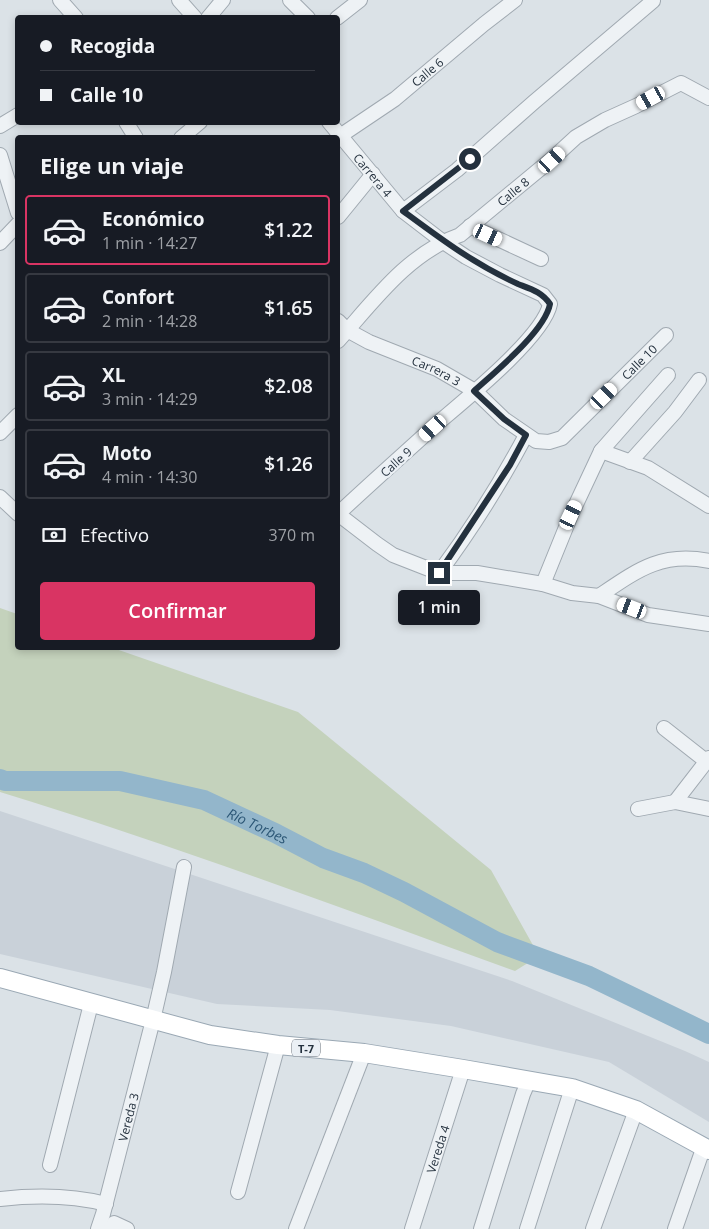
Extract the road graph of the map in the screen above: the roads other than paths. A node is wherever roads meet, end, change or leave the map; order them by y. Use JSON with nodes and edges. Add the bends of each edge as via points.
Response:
{"nodes":[{"id":1,"x":60,"y":0,"type":"edge"},
{"id":2,"x":178,"y":0,"type":"edge"},
{"id":3,"x":224,"y":0,"type":"edge"},
{"id":4,"x":290,"y":0,"type":"edge"},
{"id":5,"x":360,"y":0,"type":"edge"},
{"id":6,"x":516,"y":0,"type":"edge"},
{"id":7,"x":652,"y":0,"type":"edge"},
{"id":8,"x":73,"y":15,"type":"edge"},
{"id":9,"x":192,"y":15,"type":"edge"},
{"id":10,"x":211,"y":15,"type":"edge"},
{"id":11,"x":305,"y":15,"type":"edge"},
{"id":12,"x":340,"y":16,"type":"edge"},
{"id":13,"x":709,"y":98,"type":"edge"},
{"id":14,"x":15,"y":117,"type":"edge"},
{"id":15,"x":196,"y":125,"type":"edge"},
{"id":16,"x":0,"y":126,"type":"edge"},
{"id":17,"x":184,"y":135,"type":"edge"},
{"id":18,"x":340,"y":136,"type":"edge"},
{"id":19,"x":340,"y":139,"type":"edge"},
{"id":20,"x":0,"y":155,"type":"edge"},
{"id":21,"x":373,"y":174,"type":"junction"},
{"id":22,"x":15,"y":203,"type":"edge"},
{"id":23,"x":403,"y":211,"type":"junction"},
{"id":24,"x":340,"y":215,"type":"edge"},
{"id":25,"x":470,"y":226,"type":"junction"},
{"id":26,"x":15,"y":227,"type":"edge"},
{"id":27,"x":442,"y":241,"type":"junction"},
{"id":28,"x":0,"y":243,"type":"edge"},
{"id":29,"x":541,"y":259,"type":"dead end"},
{"id":30,"x":547,"y":300,"type":"joint"},
{"id":31,"x":341,"y":331,"type":"edge"},
{"id":32,"x":666,"y":335,"type":"dead end"},
{"id":33,"x":668,"y":375,"type":"dead end"},
{"id":34,"x":699,"y":380,"type":"dead end"},
{"id":35,"x":474,"y":391,"type":"junction"},
{"id":36,"x":15,"y":418,"type":"edge"},
{"id":37,"x":0,"y":433,"type":"edge"},
{"id":38,"x":526,"y":435,"type":"junction"},
{"id":39,"x":601,"y":451,"type":"junction"},
{"id":40,"x":630,"y":462,"type":"junction"},
{"id":41,"x":0,"y":497,"type":"edge"},
{"id":42,"x":709,"y":506,"type":"edge"},
{"id":43,"x":15,"y":511,"type":"edge"},
{"id":44,"x":340,"y":512,"type":"edge"},
{"id":45,"x":340,"y":516,"type":"edge"},
{"id":46,"x":709,"y":561,"type":"edge"},
{"id":47,"x":439,"y":573,"type":"junction"},
{"id":48,"x":543,"y":584,"type":"junction"},
{"id":49,"x":599,"y":596,"type":"junction"},
{"id":50,"x":709,"y":624,"type":"edge"},
{"id":51,"x":664,"y":728,"type":"dead end"},
{"id":52,"x":708,"y":760,"type":"edge"},
{"id":53,"x":675,"y":802,"type":"junction"},
{"id":54,"x":638,"y":809,"type":"dead end"},
{"id":55,"x":709,"y":809,"type":"edge"},
{"id":56,"x":184,"y":867,"type":"dead end"},
{"id":57,"x":0,"y":978,"type":"edge"},
{"id":58,"x":91,"y":1004,"type":"junction"},
{"id":59,"x":153,"y":1020,"type":"junction"},
{"id":60,"x":278,"y":1045,"type":"junction"},
{"id":61,"x":364,"y":1053,"type":"junction"},
{"id":62,"x":463,"y":1068,"type":"junction"},
{"id":63,"x":529,"y":1080,"type":"junction"},
{"id":64,"x":572,"y":1088,"type":"junction"},
{"id":65,"x":636,"y":1110,"type":"junction"},
{"id":66,"x":706,"y":1148,"type":"edge"},
{"id":67,"x":50,"y":1165,"type":"dead end"},
{"id":68,"x":238,"y":1192,"type":"dead end"},
{"id":69,"x":0,"y":1199,"type":"edge"},
{"id":70,"x":104,"y":1209,"type":"junction"},
{"id":71,"x":98,"y":1229,"type":"edge"},
{"id":72,"x":111,"y":1229,"type":"edge"},
{"id":73,"x":127,"y":1229,"type":"edge"},
{"id":74,"x":296,"y":1229,"type":"edge"},
{"id":75,"x":412,"y":1229,"type":"edge"},
{"id":76,"x":481,"y":1229,"type":"edge"},
{"id":77,"x":526,"y":1229,"type":"edge"},
{"id":78,"x":593,"y":1229,"type":"edge"},
{"id":79,"x":676,"y":1229,"type":"edge"}],
"edges":[{"from":1,"to":8,"type":"street"},
{"from":2,"to":9,"type":"street"},
{"from":3,"to":10,"type":"street"},
{"from":4,"to":11,"type":"street"},
{"from":5,"to":12,"type":"street"},
{"from":6,"to":18,"type":"street","name":"Calle 6","via":[[395,99]]},
{"from":7,"to":23,"type":"street","via":[[457,170]]},
{"from":13,"to":25,"type":"street","name":"Calle 8","via":[[681,83],[605,120],[576,137]]},
{"from":14,"to":16,"type":"street"},
{"from":15,"to":17,"type":"street"},
{"from":19,"to":21,"type":"street","name":"Carrera 4"},
{"from":20,"to":22,"type":"street"},
{"from":21,"to":23,"type":"street","name":"Carrera 4"},
{"from":21,"to":24,"type":"street"},
{"from":23,"to":27,"type":"street","name":"Carrera 4"},
{"from":25,"to":27,"type":"street","name":"Calle 8"},
{"from":25,"to":29,"type":"street"},
{"from":26,"to":28,"type":"street"},
{"from":27,"to":30,"type":"street","name":"Carrera 4"},
{"from":27,"to":31,"type":"street","name":"Calle 8","via":[[372,300]]},
{"from":30,"to":35,"type":"street","name":"Calle 9","via":[[549,310],[532,335]]},
{"from":31,"to":35,"type":"street","name":"Carrera 3","via":[[437,369]]},
{"from":32,"to":38,"type":"street","name":"Calle 10","via":[[562,438],[548,442]]},
{"from":33,"to":39,"type":"street"},
{"from":34,"to":40,"type":"street"},
{"from":35,"to":38,"type":"street","name":"Carrera 3"},
{"from":35,"to":44,"type":"street","name":"Calle 9"},
{"from":36,"to":37,"type":"street"},
{"from":38,"to":47,"type":"street"},
{"from":39,"to":40,"type":"street"},
{"from":39,"to":48,"type":"street"},
{"from":40,"to":42,"type":"street","via":[[648,468]]},
{"from":41,"to":43,"type":"street"},
{"from":45,"to":47,"type":"street","via":[[393,555]]},
{"from":46,"to":49,"type":"street","via":[[667,559],[638,569]]},
{"from":47,"to":48,"type":"street","via":[[477,573]]},
{"from":48,"to":49,"type":"street","via":[[572,593]]},
{"from":49,"to":50,"type":"street","via":[[648,615]]},
{"from":51,"to":52,"type":"street"},
{"from":52,"to":53,"type":"street"},
{"from":53,"to":54,"type":"street"},
{"from":53,"to":55,"type":"street"},
{"from":56,"to":59,"type":"street","name":"Vereda 3"},
{"from":57,"to":58,"type":"main road","number":"T-7"},
{"from":58,"to":59,"type":"main road","number":"T-7"},
{"from":58,"to":67,"type":"street"},
{"from":59,"to":60,"type":"main road","number":"T-7","via":[[210,1035]]},
{"from":59,"to":70,"type":"street","name":"Vereda 3"},
{"from":60,"to":61,"type":"main road","number":"T-7"},
{"from":60,"to":68,"type":"street"},
{"from":61,"to":62,"type":"main road","number":"T-7"},
{"from":61,"to":74,"type":"street"},
{"from":62,"to":63,"type":"main road","number":"T-7"},
{"from":62,"to":75,"type":"street","name":"Vereda 4"},
{"from":63,"to":64,"type":"main road","number":"T-7"},
{"from":63,"to":76,"type":"street"},
{"from":64,"to":65,"type":"main road","number":"T-7"},
{"from":64,"to":77,"type":"street"},
{"from":65,"to":66,"type":"main road","number":"T-7"},
{"from":65,"to":78,"type":"street"},
{"from":66,"to":79,"type":"street"},
{"from":69,"to":70,"type":"street","via":[[33,1195],[88,1200]]},
{"from":70,"to":71,"type":"street","name":"Vereda 3"},
{"from":72,"to":73,"type":"street","via":[[114,1223]]}]}
